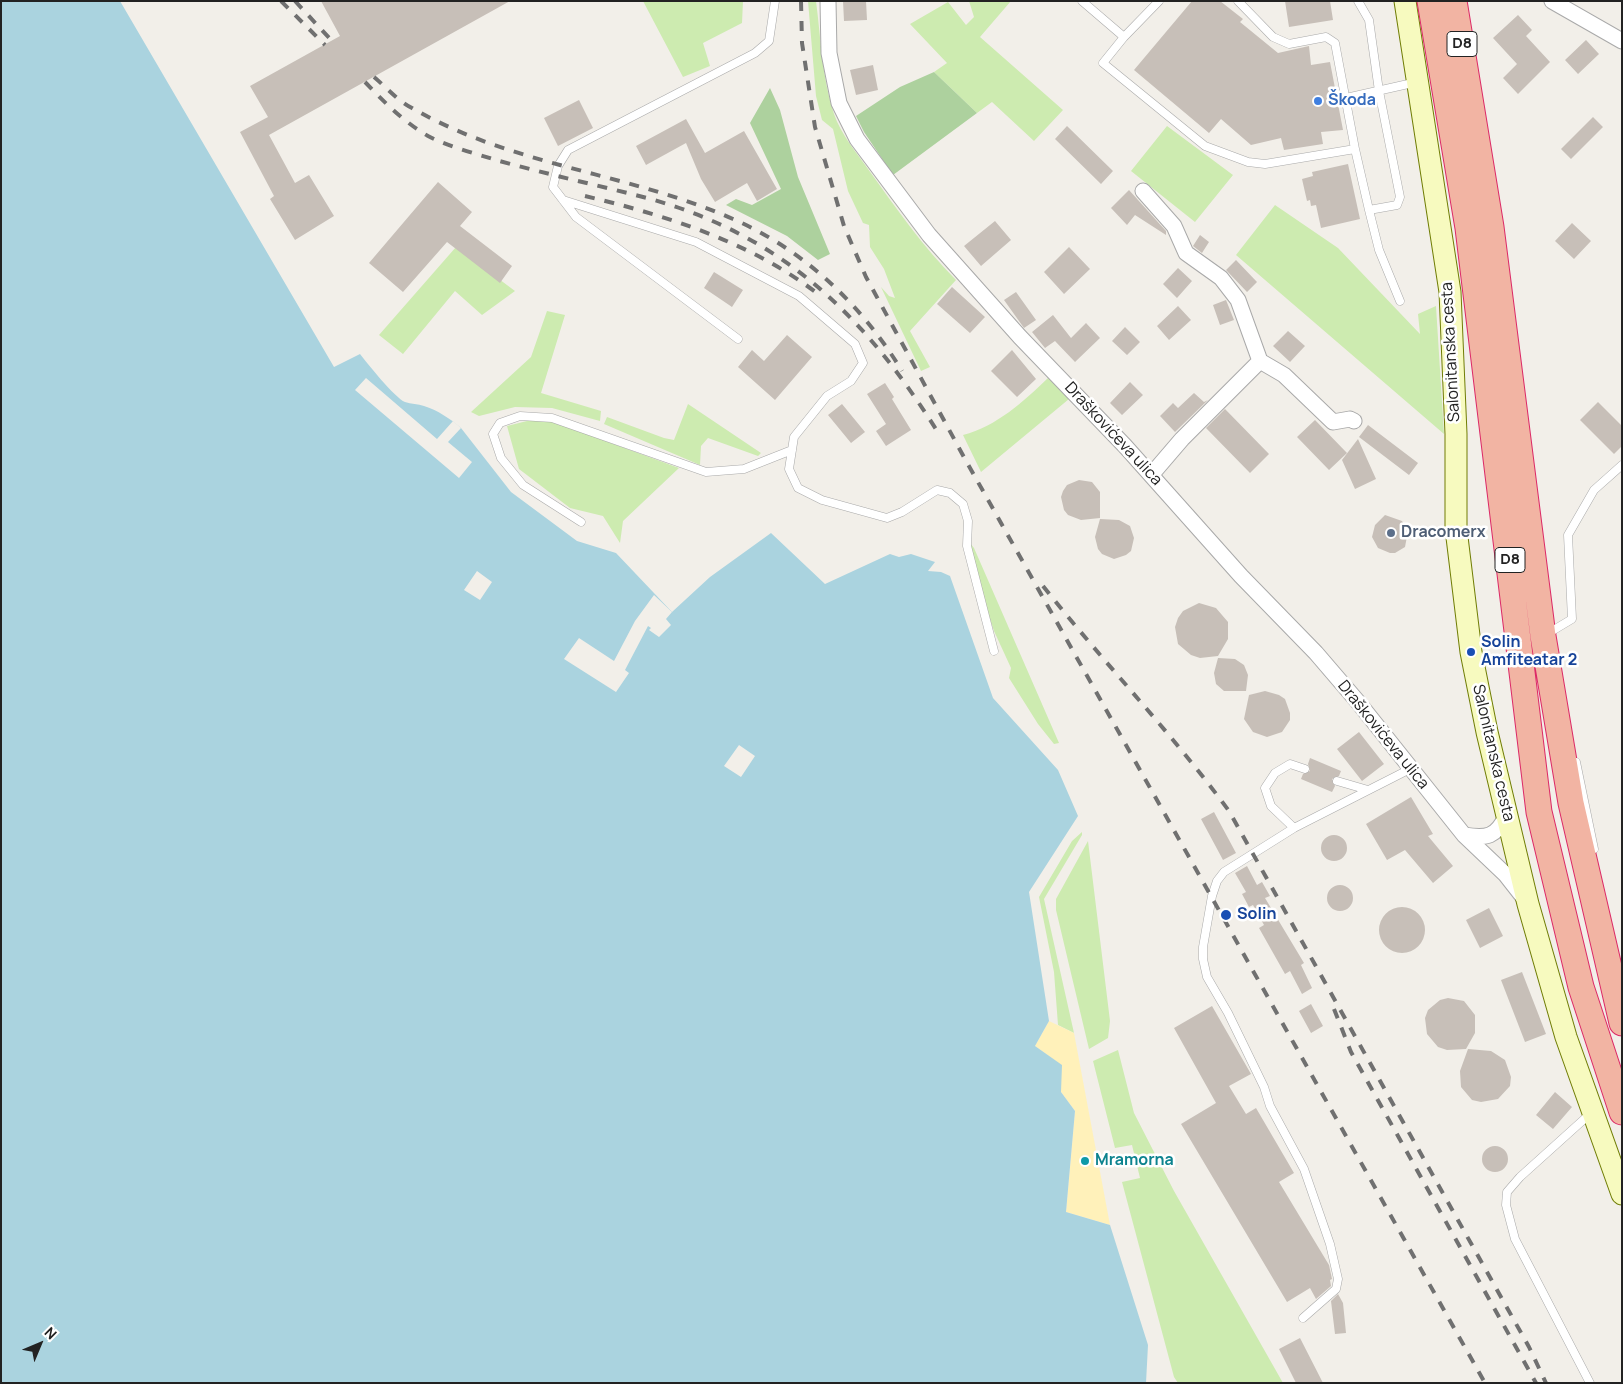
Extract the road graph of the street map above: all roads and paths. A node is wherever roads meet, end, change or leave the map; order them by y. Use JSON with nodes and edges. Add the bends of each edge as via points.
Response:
{"nodes":[{"id":1,"x":776,"y":1,"type":"edge"},
{"id":2,"x":828,"y":1,"type":"edge"},
{"id":3,"x":1082,"y":1,"type":"edge"},
{"id":4,"x":1159,"y":1,"type":"edge"},
{"id":5,"x":1238,"y":1,"type":"edge"},
{"id":6,"x":1358,"y":1,"type":"edge"},
{"id":7,"x":1405,"y":1,"type":"edge"},
{"id":8,"x":1430,"y":1,"type":"edge"},
{"id":9,"x":1454,"y":1,"type":"edge"},
{"id":10,"x":1552,"y":1,"type":"edge"},
{"id":11,"x":1124,"y":37,"type":"junction"},
{"id":12,"x":1622,"y":41,"type":"edge"},
{"id":13,"x":1418,"y":82,"type":"junction"},
{"id":14,"x":1379,"y":91,"type":"junction"},
{"id":15,"x":1346,"y":98,"type":"junction"},
{"id":16,"x":1355,"y":149,"type":"junction"},
{"id":17,"x":1143,"y":191,"type":"dead end"},
{"id":18,"x":563,"y":200,"type":"junction"},
{"id":19,"x":1369,"y":210,"type":"junction"},
{"id":20,"x":1400,"y":301,"type":"dead end"},
{"id":21,"x":738,"y":339,"type":"dead end"},
{"id":22,"x":1260,"y":361,"type":"junction"},
{"id":23,"x":1354,"y":421,"type":"dead end"},
{"id":24,"x":792,"y":450,"type":"junction"},
{"id":25,"x":1622,"y":465,"type":"edge"},
{"id":26,"x":1152,"y":474,"type":"junction"},
{"id":27,"x":581,"y":522,"type":"dead end"},
{"id":28,"x":1543,"y":636,"type":"junction"},
{"id":29,"x":994,"y":651,"type":"dead end"},
{"id":30,"x":1549,"y":671,"type":"junction"},
{"id":31,"x":1570,"y":740,"type":"dead end"},
{"id":32,"x":1575,"y":757,"type":"dead end"},
{"id":33,"x":1306,"y":769,"type":"dead end"},
{"id":34,"x":1410,"y":769,"type":"junction"},
{"id":35,"x":1337,"y":781,"type":"dead end"},
{"id":36,"x":1368,"y":790,"type":"junction"},
{"id":37,"x":1507,"y":815,"type":"junction"},
{"id":38,"x":1294,"y":828,"type":"junction"},
{"id":39,"x":1464,"y":835,"type":"junction"},
{"id":40,"x":1596,"y":858,"type":"dead end"},
{"id":41,"x":1597,"y":877,"type":"dead end"},
{"id":42,"x":1528,"y":904,"type":"junction"},
{"id":43,"x":1595,"y":915,"type":"junction"},
{"id":44,"x":1622,"y":1023,"type":"edge"},
{"id":45,"x":1592,"y":1112,"type":"junction"},
{"id":46,"x":1622,"y":1112,"type":"edge"},
{"id":47,"x":1622,"y":1194,"type":"edge"},
{"id":48,"x":1303,"y":1318,"type":"dead end"},
{"id":49,"x":1590,"y":1383,"type":"edge"}],
"edges":[{"from":1,"to":18,"type":"lane","via":[[769,41],[755,53],[568,150],[558,166],[553,186]]},
{"from":2,"to":26,"type":"street","name":"Draškovićeva ulica","via":[[833,78],[839,103],[857,139],[929,235],[1020,338]]},
{"from":3,"to":11,"type":"lane"},
{"from":4,"to":11,"type":"lane"},
{"from":5,"to":15,"type":"lane","via":[[1273,37],[1289,44],[1326,37],[1335,43]]},
{"from":6,"to":14,"type":"lane","via":[[1369,20]]},
{"from":7,"to":13,"type":"main road","name":"Salonitanska cesta"},
{"from":8,"to":46,"type":"highway","number":"D8","via":[[1468,228],[1539,812],[1581,987]]},
{"from":9,"to":28,"type":"highway","number":"D8","via":[[1491,227]]},
{"from":10,"to":12,"type":"street"},
{"from":11,"to":16,"type":"lane","via":[[1103,64],[1204,146],[1248,162],[1265,164]]},
{"from":13,"to":14,"type":"lane"},
{"from":13,"to":37,"type":"main road","name":"Salonitanska cesta","via":[[1450,292],[1456,529],[1465,607],[1487,732]]},
{"from":14,"to":15,"type":"lane"},
{"from":14,"to":19,"type":"lane","via":[[1400,197],[1397,205]]},
{"from":15,"to":16,"type":"lane"},
{"from":16,"to":19,"type":"lane"},
{"from":17,"to":22,"type":"street","via":[[1174,226],[1186,253],[1221,278],[1238,300]]},
{"from":18,"to":21,"type":"lane","via":[[576,217]]},
{"from":18,"to":24,"type":"lane","via":[[696,242],[799,296],[855,344],[863,364],[851,381],[821,403],[794,437]]},
{"from":19,"to":20,"type":"lane","via":[[1379,250]]},
{"from":22,"to":23,"type":"street","via":[[1284,375],[1333,422]]},
{"from":22,"to":26,"type":"street"},
{"from":24,"to":27,"type":"lane","via":[[744,469],[706,472],[552,418],[520,416],[500,423],[493,434],[501,458],[523,486]]},
{"from":24,"to":29,"type":"lane","via":[[790,469],[798,488],[822,500],[886,518],[937,490],[950,493],[963,504],[968,521],[967,546]]},
{"from":25,"to":28,"type":"lane","via":[[1594,490],[1568,535],[1572,619]]},
{"from":26,"to":34,"type":"street","name":"Draškovićeva ulica","via":[[1241,576],[1316,653]]},
{"from":28,"to":30,"type":"highway","number":"D8"},
{"from":30,"to":31,"type":"lane"},
{"from":30,"to":43,"type":"highway","number":"D8","via":[[1571,803]]},
{"from":32,"to":40,"type":"lane"},
{"from":33,"to":38,"type":"lane","via":[[1290,764],[1275,773],[1265,788],[1271,806]]},
{"from":34,"to":36,"type":"lane"},
{"from":34,"to":39,"type":"street","name":"Draškovićeva ulica"},
{"from":35,"to":36,"type":"lane"},
{"from":36,"to":38,"type":"lane"},
{"from":37,"to":39,"type":"street","via":[[1494,833],[1482,838]]},
{"from":37,"to":42,"type":"main road","name":"Salonitanska cesta"},
{"from":38,"to":48,"type":"lane","via":[[1224,872],[1217,881],[1203,959],[1207,977],[1228,1013],[1270,1106],[1304,1169],[1330,1244],[1338,1279],[1336,1289]]},
{"from":39,"to":42,"type":"street","name":"Draškovićeva ulica","via":[[1505,874]]},
{"from":41,"to":43,"type":"lane"},
{"from":42,"to":45,"type":"main road","name":"Salonitanska cesta","via":[[1566,1037]]},
{"from":43,"to":44,"type":"highway","number":"D8"},
{"from":45,"to":47,"type":"main road","name":"Salonitanska cesta"},
{"from":45,"to":49,"type":"lane","via":[[1520,1177],[1507,1192],[1506,1205],[1516,1239]]}]}
